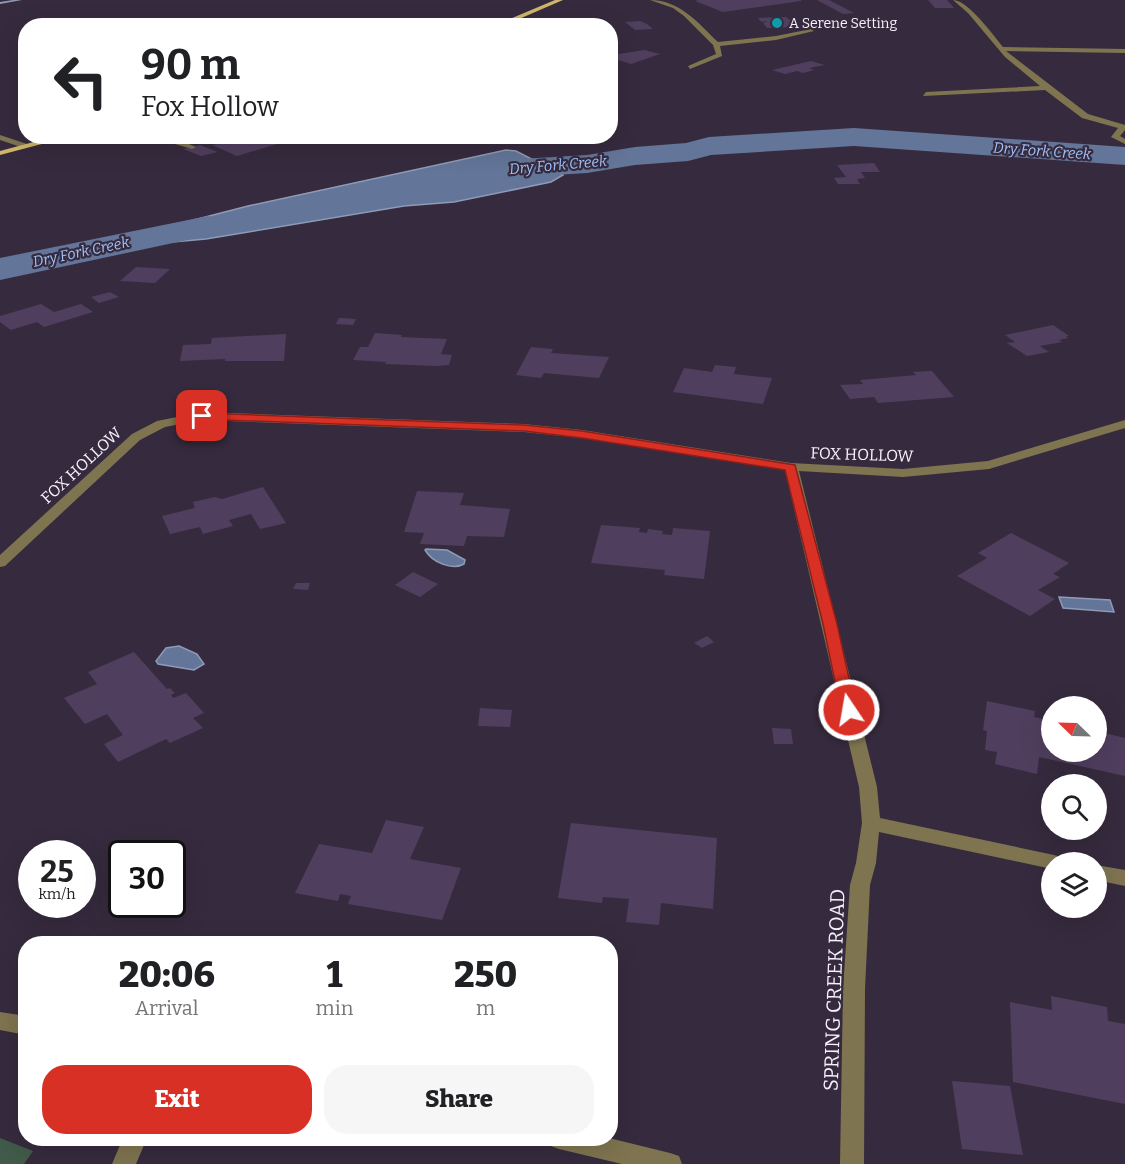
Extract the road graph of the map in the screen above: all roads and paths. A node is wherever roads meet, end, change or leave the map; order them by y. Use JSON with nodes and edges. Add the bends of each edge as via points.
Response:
{"nodes":[{"id":1,"x":560,"y":0,"type":"edge"},
{"id":2,"x":653,"y":0,"type":"edge"},
{"id":3,"x":956,"y":0,"type":"edge"},
{"id":4,"x":516,"y":18,"type":"edge"},
{"id":5,"x":811,"y":31,"type":"dead end"},
{"id":6,"x":716,"y":44,"type":"junction"},
{"id":7,"x":1002,"y":50,"type":"junction"},
{"id":8,"x":1125,"y":51,"type":"edge"},
{"id":9,"x":690,"y":67,"type":"dead end"},
{"id":10,"x":1047,"y":88,"type":"junction"},
{"id":11,"x":926,"y":94,"type":"dead end"},
{"id":12,"x":0,"y":137,"type":"edge"},
{"id":13,"x":1125,"y":142,"type":"edge"},
{"id":14,"x":18,"y":144,"type":"edge"},
{"id":15,"x":19,"y":144,"type":"edge"},
{"id":16,"x":33,"y":144,"type":"edge"},
{"id":17,"x":184,"y":144,"type":"edge"},
{"id":18,"x":24,"y":146,"type":"junction"},
{"id":19,"x":192,"y":147,"type":"dead end"},
{"id":20,"x":0,"y":153,"type":"edge"},
{"id":21,"x":1125,"y":424,"type":"edge"},
{"id":22,"x":790,"y":467,"type":"junction"},
{"id":23,"x":0,"y":563,"type":"edge"},
{"id":24,"x":871,"y":823,"type":"junction"},
{"id":25,"x":1041,"y":859,"type":"edge"},
{"id":26,"x":1107,"y":874,"type":"edge"},
{"id":27,"x":1125,"y":878,"type":"edge"},
{"id":28,"x":0,"y":1021,"type":"edge"},
{"id":29,"x":18,"y":1024,"type":"edge"},
{"id":30,"x":132,"y":1146,"type":"edge"},
{"id":31,"x":593,"y":1146,"type":"edge"},
{"id":32,"x":124,"y":1164,"type":"edge"},
{"id":33,"x":670,"y":1164,"type":"edge"},
{"id":34,"x":852,"y":1164,"type":"edge"}],
"edges":[{"from":1,"to":4,"type":"main road"},
{"from":2,"to":6,"type":"street","via":[[675,8]]},
{"from":3,"to":7,"type":"street"},
{"from":5,"to":6,"type":"street"},
{"from":6,"to":9,"type":"street","via":[[720,55]]},
{"from":7,"to":8,"type":"street"},
{"from":7,"to":10,"type":"street"},
{"from":10,"to":11,"type":"street"},
{"from":10,"to":13,"type":"street","via":[[1085,116],[1123,127],[1115,137]]},
{"from":12,"to":14,"type":"street"},
{"from":15,"to":18,"type":"street"},
{"from":16,"to":18,"type":"main road"},
{"from":17,"to":19,"type":"street"},
{"from":18,"to":20,"type":"main road"},
{"from":21,"to":22,"type":"street","name":"FOX HOLLOW","via":[[989,465],[903,473]]},
{"from":22,"to":23,"type":"street","name":"FOX HOLLOW","via":[[524,428],[191,417],[161,424],[136,436]]},
{"from":22,"to":24,"type":"street","name":"SPRING CREEK ROAD","via":[[868,787]]},
{"from":24,"to":25,"type":"street"},
{"from":24,"to":34,"type":"street","name":"SPRING CREEK ROAD","via":[[858,908]]},
{"from":26,"to":27,"type":"street"},
{"from":28,"to":29,"type":"street"},
{"from":30,"to":32,"type":"street"},
{"from":31,"to":33,"type":"street"}]}
